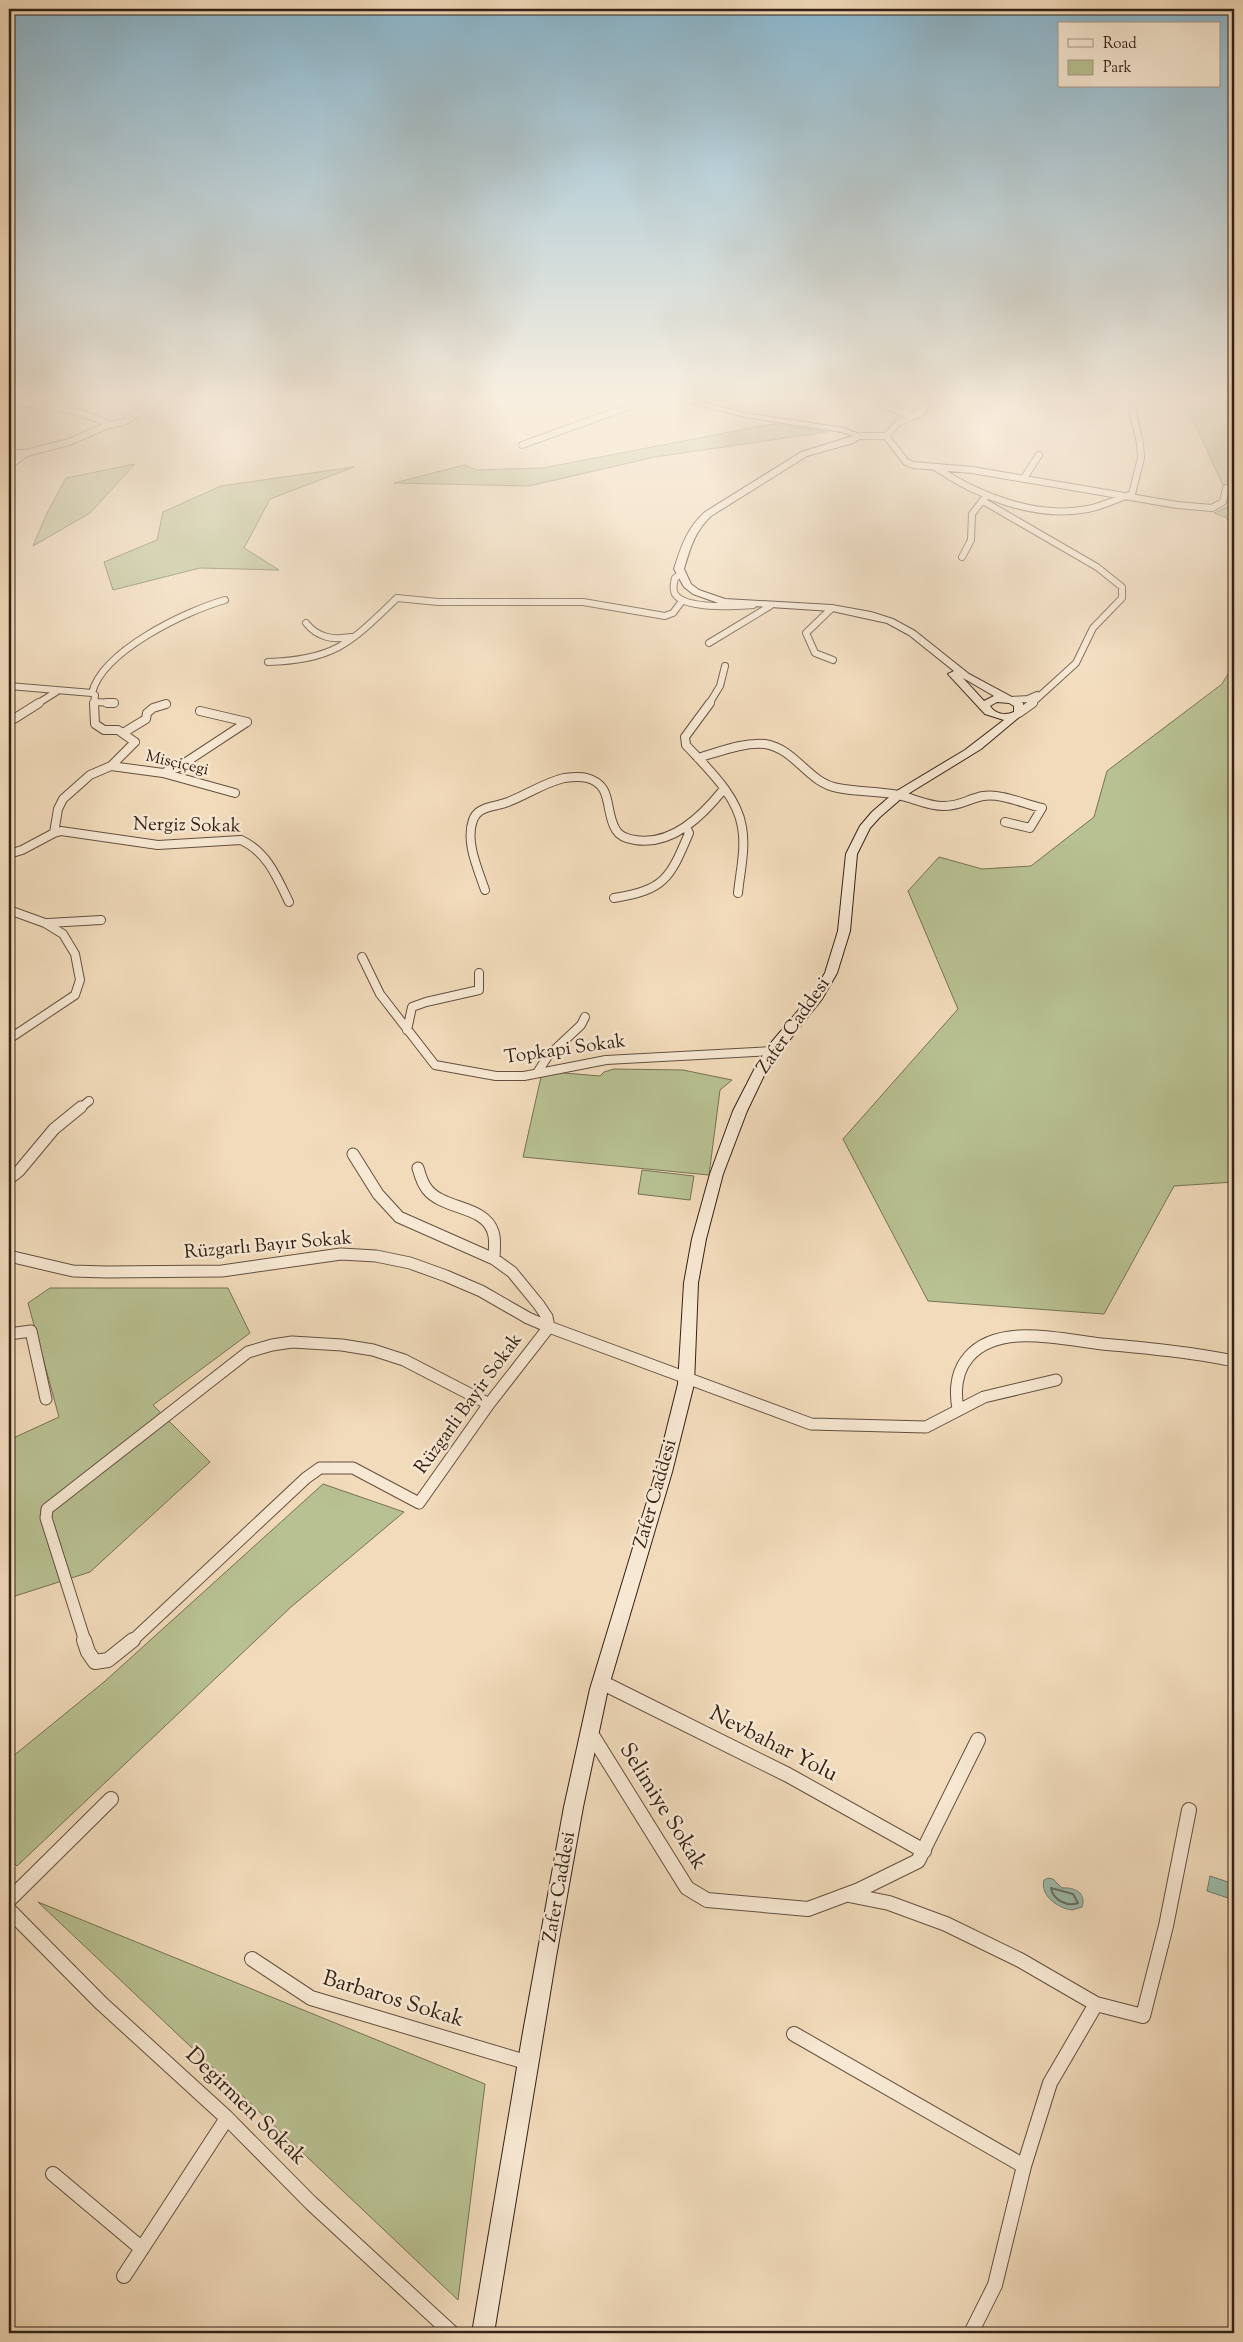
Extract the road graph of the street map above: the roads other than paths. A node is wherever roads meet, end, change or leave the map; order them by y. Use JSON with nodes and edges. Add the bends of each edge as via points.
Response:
{"nodes":[{"id":1,"x":722,"y":505,"type":"edge"},
{"id":2,"x":979,"y":505,"type":"edge"},
{"id":3,"x":996,"y":505,"type":"edge"},
{"id":4,"x":1025,"y":505,"type":"edge"},
{"id":5,"x":1103,"y":505,"type":"edge"},
{"id":6,"x":1183,"y":505,"type":"edge"},
{"id":7,"x":1217,"y":505,"type":"edge"},
{"id":8,"x":962,"y":557,"type":"dead end"},
{"id":9,"x":681,"y":574,"type":"junction"},
{"id":10,"x":225,"y":600,"type":"dead end"},
{"id":11,"x":682,"y":601,"type":"junction"},
{"id":12,"x":754,"y":605,"type":"junction"},
{"id":13,"x":770,"y":606,"type":"junction"},
{"id":14,"x":832,"y":608,"type":"junction"},
{"id":15,"x":306,"y":623,"type":"dead end"},
{"id":16,"x":357,"y":635,"type":"junction"},
{"id":17,"x":708,"y":642,"type":"dead end"},
{"id":18,"x":941,"y":658,"type":"junction"},
{"id":19,"x":833,"y":660,"type":"dead end"},
{"id":20,"x":268,"y":662,"type":"dead end"},
{"id":21,"x":725,"y":666,"type":"dead end"},
{"id":22,"x":9,"y":686,"type":"edge"},
{"id":23,"x":1044,"y":691,"type":"junction"},
{"id":24,"x":56,"y":692,"type":"junction"},
{"id":25,"x":92,"y":693,"type":"junction"},
{"id":26,"x":1008,"y":700,"type":"junction"},
{"id":27,"x":95,"y":702,"type":"junction"},
{"id":28,"x":114,"y":703,"type":"dead end"},
{"id":29,"x":166,"y":704,"type":"dead end"},
{"id":30,"x":987,"y":710,"type":"junction"},
{"id":31,"x":200,"y":711,"type":"dead end"},
{"id":32,"x":1017,"y":714,"type":"junction"},
{"id":33,"x":9,"y":722,"type":"edge"},
{"id":34,"x":123,"y":733,"type":"junction"},
{"id":35,"x":981,"y":742,"type":"junction"},
{"id":36,"x":698,"y":758,"type":"junction"},
{"id":37,"x":111,"y":766,"type":"junction"},
{"id":38,"x":163,"y":773,"type":"junction"},
{"id":39,"x":724,"y":790,"type":"junction"},
{"id":40,"x":236,"y":793,"type":"dead end"},
{"id":41,"x":898,"y":795,"type":"junction"},
{"id":42,"x":1005,"y":822,"type":"dead end"},
{"id":43,"x":686,"y":827,"type":"junction"},
{"id":44,"x":54,"y":833,"type":"junction"},
{"id":45,"x":9,"y":854,"type":"edge"},
{"id":46,"x":485,"y":890,"type":"dead end"},
{"id":47,"x":738,"y":893,"type":"dead end"},
{"id":48,"x":614,"y":898,"type":"dead end"},
{"id":49,"x":289,"y":902,"type":"dead end"},
{"id":50,"x":9,"y":910,"type":"edge"},
{"id":51,"x":101,"y":920,"type":"dead end"},
{"id":52,"x":48,"y":923,"type":"junction"},
{"id":53,"x":362,"y":957,"type":"dead end"},
{"id":54,"x":479,"y":972,"type":"dead end"},
{"id":55,"x":585,"y":1017,"type":"dead end"},
{"id":56,"x":407,"y":1030,"type":"junction"},
{"id":57,"x":9,"y":1039,"type":"edge"},
{"id":58,"x":772,"y":1051,"type":"junction"},
{"id":59,"x":537,"y":1073,"type":"junction"},
{"id":60,"x":89,"y":1101,"type":"dead end"},
{"id":61,"x":353,"y":1154,"type":"dead end"},
{"id":62,"x":418,"y":1168,"type":"dead end"},
{"id":63,"x":9,"y":1179,"type":"edge"},
{"id":64,"x":9,"y":1256,"type":"edge"},
{"id":65,"x":494,"y":1258,"type":"junction"},
{"id":66,"x":549,"y":1327,"type":"junction"},
{"id":67,"x":9,"y":1334,"type":"edge"},
{"id":68,"x":1234,"y":1361,"type":"edge"},
{"id":69,"x":687,"y":1378,"type":"junction"},
{"id":70,"x":1056,"y":1380,"type":"dead end"},
{"id":71,"x":46,"y":1399,"type":"dead end"},
{"id":72,"x":489,"y":1404,"type":"junction"},
{"id":73,"x":958,"y":1409,"type":"junction"},
{"id":74,"x":601,"y":1682,"type":"junction"},
{"id":75,"x":589,"y":1731,"type":"junction"},
{"id":76,"x":978,"y":1740,"type":"dead end"},
{"id":77,"x":111,"y":1799,"type":"dead end"},
{"id":78,"x":1189,"y":1810,"type":"dead end"},
{"id":79,"x":924,"y":1851,"type":"junction"},
{"id":80,"x":846,"y":1894,"type":"junction"},
{"id":81,"x":9,"y":1900,"type":"edge"},
{"id":82,"x":9,"y":1910,"type":"edge"},
{"id":83,"x":252,"y":1959,"type":"dead end"},
{"id":84,"x":1096,"y":2004,"type":"junction"},
{"id":85,"x":794,"y":2034,"type":"dead end"},
{"id":86,"x":529,"y":2063,"type":"junction"},
{"id":87,"x":227,"y":2118,"type":"junction"},
{"id":88,"x":1024,"y":2166,"type":"junction"},
{"id":89,"x":53,"y":2174,"type":"dead end"},
{"id":90,"x":141,"y":2248,"type":"junction"},
{"id":91,"x":124,"y":2276,"type":"dead end"},
{"id":92,"x":452,"y":2333,"type":"edge"},
{"id":93,"x":483,"y":2333,"type":"edge"},
{"id":94,"x":971,"y":2333,"type":"edge"}],
"edges":[{"from":1,"to":9,"type":"street","via":[[698,523],[680,564]]},
{"from":2,"to":8,"type":"street","via":[[972,514],[971,540]]},
{"from":3,"to":23,"type":"street","name":"Zafer Caddesi","via":[[1042,537],[1097,567],[1122,587],[1122,598],[1092,628],[1076,663]]},
{"from":4,"to":5,"type":"street","via":[[1080,510]]},
{"from":6,"to":7,"type":"street","via":[[1212,508]]},
{"from":9,"to":11,"type":"street","via":[[674,578],[673,587]]},
{"from":9,"to":12,"type":"street","via":[[687,585],[707,596],[724,602]]},
{"from":10,"to":25,"type":"street","via":[[151,632],[107,667],[96,681]]},
{"from":11,"to":12,"type":"street"},
{"from":11,"to":16,"type":"street","via":[[665,616],[582,602],[438,602],[396,598]]},
{"from":12,"to":13,"type":"street"},
{"from":13,"to":14,"type":"street"},
{"from":13,"to":17,"type":"street","via":[[725,637]]},
{"from":14,"to":18,"type":"street","via":[[853,610],[890,621],[912,633]]},
{"from":14,"to":19,"type":"street","via":[[806,633],[815,653]]},
{"from":15,"to":16,"type":"street","via":[[311,631],[332,639]]},
{"from":16,"to":20,"type":"street","via":[[321,654],[286,662]]},
{"from":18,"to":26,"type":"street"},
{"from":18,"to":30,"type":"street"},
{"from":21,"to":36,"type":"street","via":[[721,683],[708,707],[684,737],[686,745]]},
{"from":22,"to":24,"type":"street"},
{"from":23,"to":26,"type":"street","via":[[1028,699]]},
{"from":23,"to":32,"type":"street","name":"Zafer Caddesi"},
{"from":24,"to":25,"type":"street"},
{"from":24,"to":33,"type":"street"},
{"from":25,"to":27,"type":"street"},
{"from":26,"to":30,"type":"street","via":[[989,701]]},
{"from":26,"to":32,"type":"street","via":[[1019,705]]},
{"from":27,"to":28,"type":"street"},
{"from":27,"to":34,"type":"street","via":[[95,724],[104,730]]},
{"from":29,"to":34,"type":"street","via":[[153,708],[146,719]]},
{"from":30,"to":32,"type":"street","via":[[1000,717]]},
{"from":30,"to":35,"type":"street","via":[[991,722]]},
{"from":31,"to":38,"type":"street","via":[[247,722],[177,768]]},
{"from":32,"to":35,"type":"street","name":"Zafer Caddesi"},
{"from":34,"to":37,"type":"street","via":[[135,742]]},
{"from":35,"to":41,"type":"street","name":"Zafer Caddesi"},
{"from":36,"to":39,"type":"street"},
{"from":36,"to":41,"type":"street","via":[[742,746],[774,746],[784,750],[824,785]]},
{"from":37,"to":38,"type":"street","name":"Misçiçegi"},
{"from":37,"to":44,"type":"street","via":[[90,775],[63,798]]},
{"from":38,"to":40,"type":"street","name":"Misçiçegi"},
{"from":39,"to":43,"type":"street"},
{"from":39,"to":47,"type":"street","via":[[735,806],[742,827]]},
{"from":41,"to":42,"type":"street","via":[[940,806],[960,805],[982,796],[994,796],[1042,808],[1030,828]]},
{"from":41,"to":58,"type":"street","name":"Zafer Caddesi","via":[[879,810],[857,840],[848,868],[848,902],[841,944],[824,988]]},
{"from":43,"to":46,"type":"street","via":[[654,841],[626,838],[616,833],[606,791],[601,784],[584,777],[562,780],[480,811],[475,816],[471,828],[472,842]]},
{"from":43,"to":48,"type":"street","via":[[689,833],[670,875],[661,885],[646,893]]},
{"from":44,"to":45,"type":"street"},
{"from":44,"to":49,"type":"street","name":"Nergiz Sokak","via":[[61,831],[158,845],[248,842],[272,869]]},
{"from":50,"to":52,"type":"street"},
{"from":51,"to":52,"type":"street"},
{"from":52,"to":57,"type":"street","via":[[69,940],[77,961],[80,989]]},
{"from":53,"to":56,"type":"street","name":"Topkapi Sokak","via":[[380,994]]},
{"from":54,"to":56,"type":"street","via":[[479,990],[412,1006]]},
{"from":55,"to":59,"type":"street","via":[[581,1025],[548,1056]]},
{"from":56,"to":59,"type":"street","name":"Topkapi Sokak","via":[[435,1065],[496,1076]]},
{"from":58,"to":59,"type":"street","name":"Topkapi Sokak","via":[[606,1060]]},
{"from":58,"to":69,"type":"street","name":"Zafer Caddesi","via":[[731,1134],[701,1235],[689,1303]]},
{"from":60,"to":63,"type":"street","via":[[54,1129]]},
{"from":61,"to":65,"type":"street","via":[[383,1200],[399,1217]]},
{"from":62,"to":65,"type":"street","via":[[423,1184],[441,1202],[480,1216],[488,1223],[493,1231]]},
{"from":64,"to":66,"type":"street","name":"Rüzgarlı Bayır Sokak","via":[[73,1271],[106,1272],[222,1271],[341,1254],[376,1256],[410,1263],[446,1276]]},
{"from":65,"to":66,"type":"street","via":[[512,1272],[547,1317]]},
{"from":66,"to":69,"type":"street","name":"Rüzgarlı Bayır Sokak"},
{"from":66,"to":72,"type":"street","name":"Rüzgarli Bayir Sokak"},
{"from":67,"to":71,"type":"street","via":[[31,1331]]},
{"from":68,"to":73,"type":"street","via":[[1184,1351],[1019,1336],[1002,1338],[980,1348],[964,1361],[956,1377],[954,1393]]},
{"from":69,"to":73,"type":"street","name":"Rüzgarlı Bayır Sokak","via":[[811,1424],[926,1427],[942,1421]]},
{"from":69,"to":74,"type":"street","name":"Zafer Caddesi"},
{"from":70,"to":73,"type":"street","via":[[984,1397]]},
{"from":72,"to":72,"type":"street","name":"Rüzgarli Bayir Sokak","via":[[404,1360],[373,1350],[292,1342],[248,1352],[47,1509],[46,1518],[88,1652],[94,1662],[108,1660],[118,1654],[320,1468],[353,1468],[419,1503]]},
{"from":74,"to":75,"type":"street","name":"Zafer Caddesi"},
{"from":74,"to":79,"type":"street","name":"Nevbahar Yolu","via":[[788,1774]]},
{"from":75,"to":80,"type":"street","name":"Selimiye Sokak","via":[[688,1888],[707,1900],[808,1909]]},
{"from":75,"to":86,"type":"street","name":"Zafer Caddesi"},
{"from":76,"to":79,"type":"street","name":"Selimiye Sokak"},
{"from":77,"to":81,"type":"street"},
{"from":78,"to":84,"type":"street","via":[[1166,1926],[1143,2016]]},
{"from":79,"to":80,"type":"street","name":"Selimiye Sokak","via":[[918,1861]]},
{"from":80,"to":84,"type":"street","via":[[889,1903],[946,1924],[1020,1960]]},
{"from":82,"to":87,"type":"street","name":"Degirmen Sokak","via":[[101,2003]]},
{"from":83,"to":86,"type":"street","name":"Barbaros Sokak","via":[[310,1998]]},
{"from":84,"to":88,"type":"street","via":[[1050,2083]]},
{"from":85,"to":88,"type":"street"},
{"from":86,"to":93,"type":"street","name":"Zafer Caddesi"},
{"from":87,"to":90,"type":"street"},
{"from":87,"to":92,"type":"street","name":"Degirmen Sokak","via":[[311,2203]]},
{"from":88,"to":94,"type":"street","via":[[995,2285]]},
{"from":89,"to":90,"type":"street"},
{"from":90,"to":91,"type":"street"}]}
